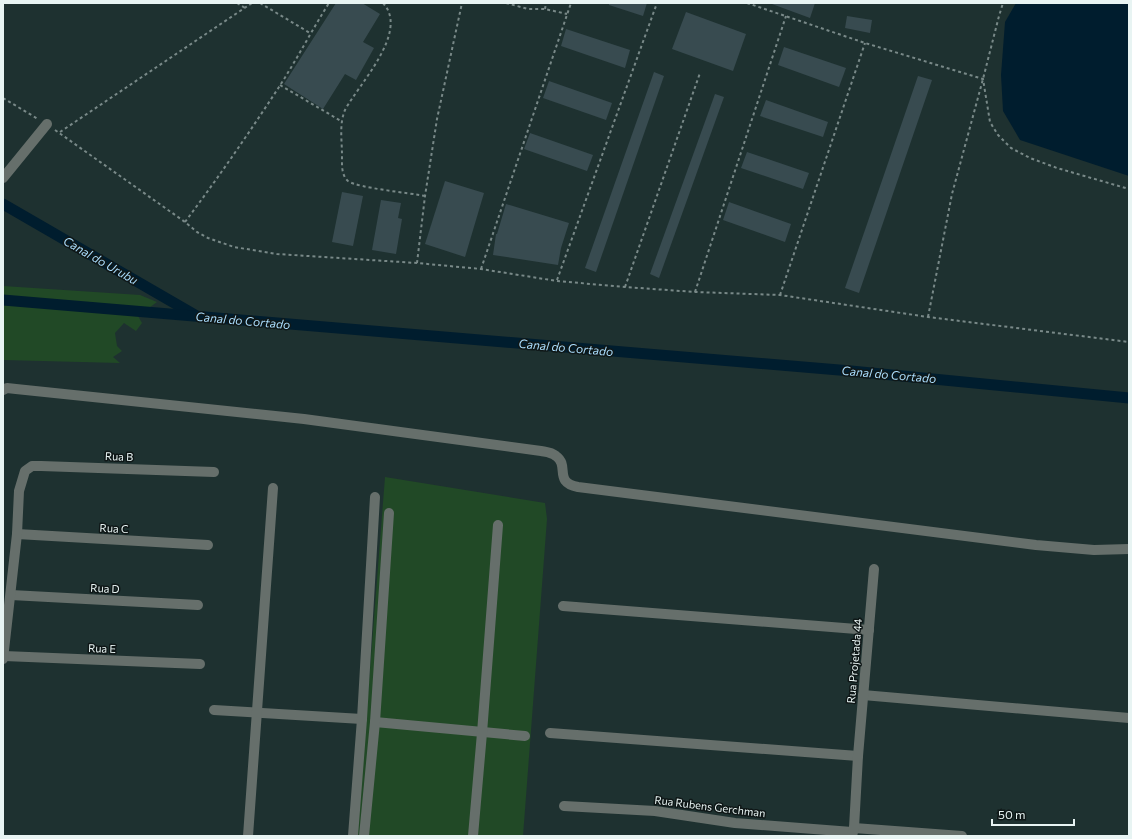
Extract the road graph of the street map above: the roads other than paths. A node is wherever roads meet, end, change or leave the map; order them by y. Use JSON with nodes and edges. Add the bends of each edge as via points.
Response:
{"nodes":[{"id":1,"x":47,"y":124,"type":"road end"},
{"id":2,"x":5,"y":176,"type":"edge"},
{"id":3,"x":3,"y":390,"type":"edge"},
{"id":4,"x":214,"y":472,"type":"dead end"},
{"id":5,"x":273,"y":488,"type":"dead end"},
{"id":6,"x":375,"y":497,"type":"dead end"},
{"id":7,"x":389,"y":513,"type":"dead end"},
{"id":8,"x":498,"y":525,"type":"dead end"},
{"id":9,"x":17,"y":534,"type":"junction"},
{"id":10,"x":208,"y":546,"type":"dead end"},
{"id":11,"x":1129,"y":549,"type":"edge"},
{"id":12,"x":874,"y":569,"type":"dead end"},
{"id":13,"x":11,"y":596,"type":"junction"},
{"id":14,"x":198,"y":605,"type":"dead end"},
{"id":15,"x":563,"y":606,"type":"dead end"},
{"id":16,"x":868,"y":630,"type":"junction"},
{"id":17,"x":3,"y":657,"type":"edge"},
{"id":18,"x":200,"y":664,"type":"dead end"},
{"id":19,"x":863,"y":695,"type":"junction"},
{"id":20,"x":214,"y":710,"type":"dead end"},
{"id":21,"x":258,"y":713,"type":"junction"},
{"id":22,"x":1129,"y":718,"type":"edge"},
{"id":23,"x":362,"y":720,"type":"junction"},
{"id":24,"x":375,"y":722,"type":"junction"},
{"id":25,"x":482,"y":733,"type":"junction"},
{"id":26,"x":550,"y":733,"type":"dead end"},
{"id":27,"x":525,"y":736,"type":"dead end"},
{"id":28,"x":858,"y":756,"type":"junction"},
{"id":29,"x":564,"y":806,"type":"dead end"},
{"id":30,"x":853,"y":832,"type":"edge"},
{"id":31,"x":248,"y":836,"type":"edge"},
{"id":32,"x":353,"y":836,"type":"edge"},
{"id":33,"x":364,"y":836,"type":"edge"},
{"id":34,"x":474,"y":836,"type":"edge"},
{"id":35,"x":962,"y":836,"type":"edge"}],
"edges":[{"from":1,"to":2,"type":"street"},
{"from":3,"to":11,"type":"street","via":[[7,388],[304,419],[541,451],[558,457],[565,482],[578,487],[1036,545],[1094,550]]},
{"from":4,"to":9,"type":"street","name":"Rua B","via":[[32,466],[25,471],[19,491]]},
{"from":5,"to":21,"type":"street"},
{"from":6,"to":23,"type":"street"},
{"from":7,"to":24,"type":"street"},
{"from":8,"to":25,"type":"street"},
{"from":9,"to":10,"type":"street","name":"Rua C"},
{"from":9,"to":13,"type":"street"},
{"from":12,"to":16,"type":"street","name":"Rua Projetada 44"},
{"from":13,"to":14,"type":"street","name":"Rua D"},
{"from":13,"to":17,"type":"street"},
{"from":15,"to":16,"type":"street"},
{"from":16,"to":19,"type":"street","name":"Rua Projetada 44"},
{"from":17,"to":18,"type":"street","name":"Rua E"},
{"from":19,"to":22,"type":"street"},
{"from":19,"to":28,"type":"street","name":"Rua Projetada 44"},
{"from":20,"to":21,"type":"street"},
{"from":21,"to":23,"type":"street"},
{"from":21,"to":31,"type":"street"},
{"from":23,"to":32,"type":"street"},
{"from":24,"to":25,"type":"street"},
{"from":24,"to":33,"type":"street"},
{"from":25,"to":27,"type":"street"},
{"from":25,"to":34,"type":"street"},
{"from":26,"to":28,"type":"street"},
{"from":28,"to":30,"type":"street","name":"Rua Projetada 44"},
{"from":29,"to":30,"type":"street","name":"Rua Rubens Gerchman","via":[[655,811],[734,823]]},
{"from":30,"to":35,"type":"street","name":"Rua Rubens Gerchman"}]}
